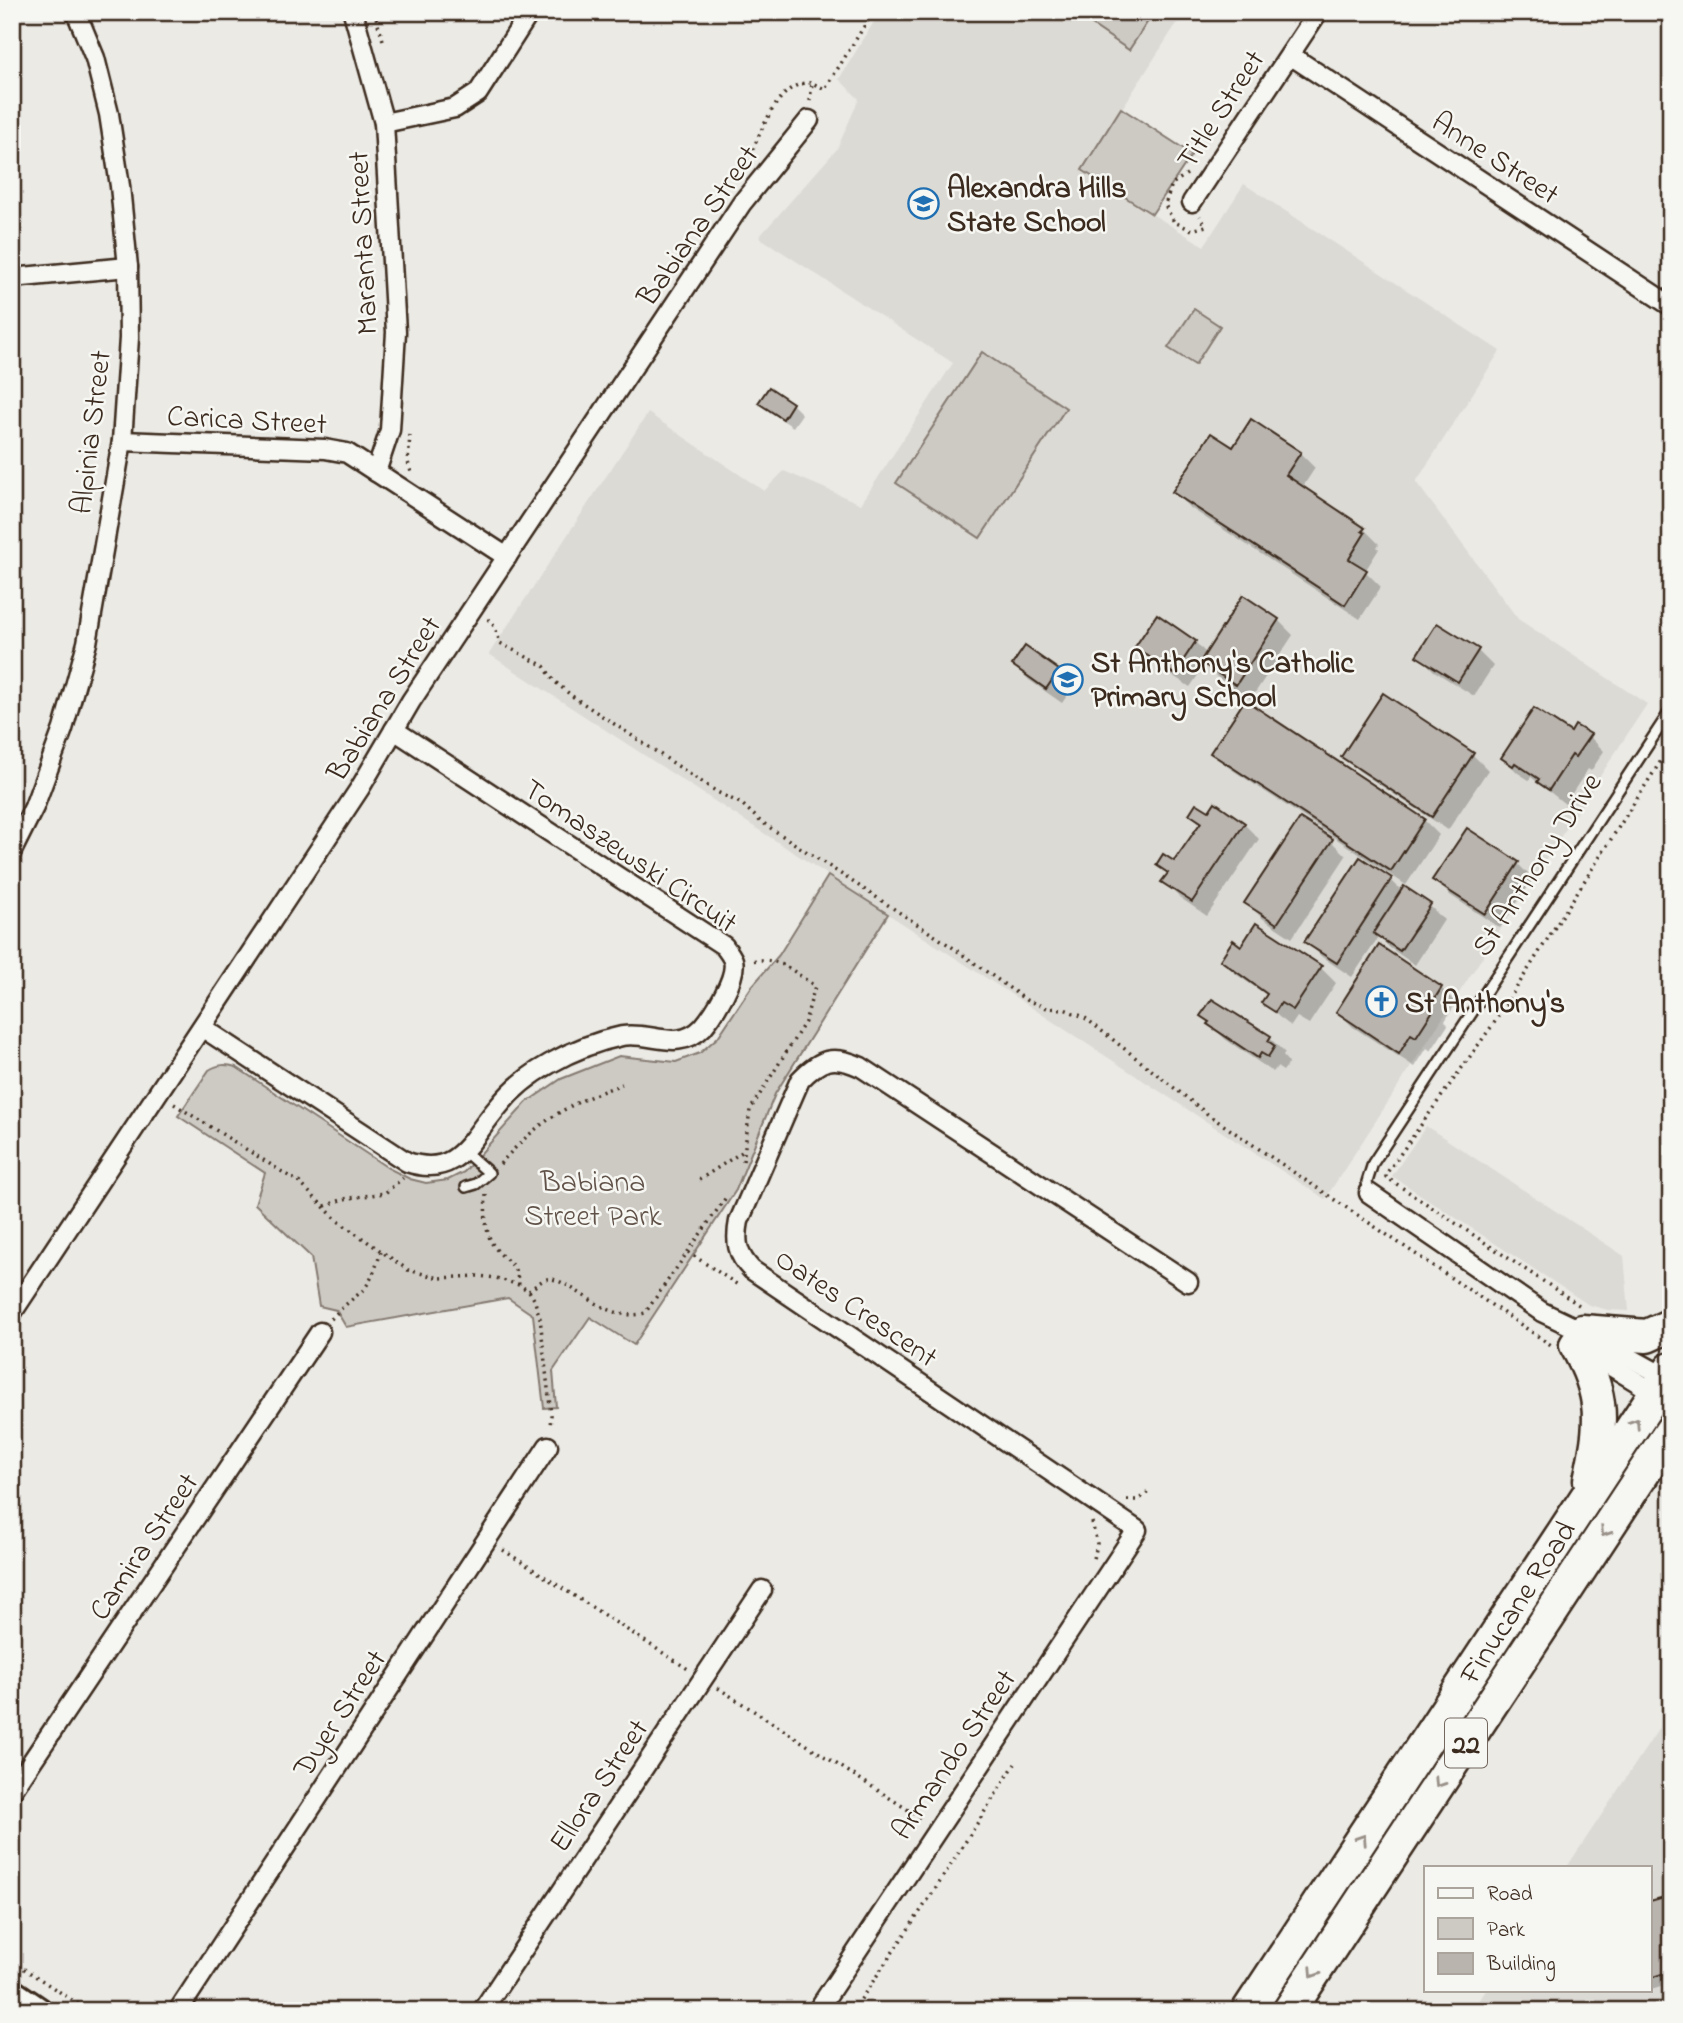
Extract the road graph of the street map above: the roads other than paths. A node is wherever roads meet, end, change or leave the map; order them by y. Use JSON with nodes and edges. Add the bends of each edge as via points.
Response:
{"nodes":[{"id":1,"x":76,"y":12,"type":"edge"},
{"id":2,"x":353,"y":12,"type":"edge"},
{"id":3,"x":530,"y":12,"type":"edge"},
{"id":4,"x":1318,"y":12,"type":"edge"},
{"id":5,"x":1290,"y":55,"type":"junction"},
{"id":6,"x":809,"y":120,"type":"road end"},
{"id":7,"x":384,"y":123,"type":"junction"},
{"id":8,"x":1192,"y":202,"type":"dead end"},
{"id":9,"x":128,"y":267,"type":"junction"},
{"id":10,"x":12,"y":278,"type":"edge"},
{"id":11,"x":1671,"y":306,"type":"edge"},
{"id":12,"x":122,"y":441,"type":"junction"},
{"id":13,"x":376,"y":472,"type":"junction"},
{"id":14,"x":507,"y":557,"type":"junction"},
{"id":15,"x":1671,"y":710,"type":"edge"},
{"id":16,"x":394,"y":730,"type":"junction"},
{"id":17,"x":12,"y":851,"type":"edge"},
{"id":18,"x":203,"y":1028,"type":"junction"},
{"id":19,"x":464,"y":1151,"type":"junction"},
{"id":20,"x":466,"y":1187,"type":"dead end"},
{"id":21,"x":1369,"y":1193,"type":"joint"},
{"id":22,"x":1188,"y":1282,"type":"dead end"},
{"id":23,"x":12,"y":1312,"type":"edge"},
{"id":24,"x":1671,"y":1325,"type":"edge"},
{"id":25,"x":320,"y":1332,"type":"road end"},
{"id":26,"x":1574,"y":1333,"type":"junction"},
{"id":27,"x":1666,"y":1384,"type":"edge"},
{"id":28,"x":1671,"y":1431,"type":"edge"},
{"id":29,"x":548,"y":1446,"type":"road end"},
{"id":30,"x":1657,"y":1469,"type":"edge"},
{"id":31,"x":1587,"y":1495,"type":"junction"},
{"id":32,"x":1137,"y":1530,"type":"joint"},
{"id":33,"x":762,"y":1590,"type":"dead end"},
{"id":34,"x":12,"y":1791,"type":"edge"},
{"id":35,"x":14,"y":1997,"type":"edge"},
{"id":36,"x":40,"y":2011,"type":"edge"},
{"id":37,"x":178,"y":2011,"type":"edge"},
{"id":38,"x":482,"y":2011,"type":"edge"},
{"id":39,"x":817,"y":2011,"type":"edge"},
{"id":40,"x":1248,"y":2011,"type":"edge"},
{"id":41,"x":1289,"y":2011,"type":"edge"}],
"edges":[{"from":1,"to":9,"type":"street","name":"Alpinia Street","via":[[95,58],[109,114]]},
{"from":2,"to":7,"type":"street","name":"Maranta Street"},
{"from":3,"to":7,"type":"street","via":[[478,93],[455,108]]},
{"from":4,"to":5,"type":"street","name":"Title Street"},
{"from":5,"to":8,"type":"street","name":"Title Street"},
{"from":5,"to":11,"type":"street","name":"Anne Street"},
{"from":6,"to":14,"type":"street","name":"Babiana Street","via":[[742,203]]},
{"from":7,"to":13,"type":"street","name":"Maranta Street","via":[[397,332],[390,430]]},
{"from":9,"to":10,"type":"street"},
{"from":9,"to":12,"type":"street","name":"Alpinia Street"},
{"from":12,"to":13,"type":"street","name":"Carica Street","via":[[325,449],[348,453]]},
{"from":12,"to":17,"type":"street","name":"Alpinia Street","via":[[88,643],[63,729]]},
{"from":13,"to":14,"type":"street","name":"Carica Street"},
{"from":14,"to":16,"type":"street","name":"Babiana Street"},
{"from":15,"to":21,"type":"lane","name":"St Anthony Drive","via":[[1373,1163]]},
{"from":16,"to":18,"type":"street","name":"Babiana Street"},
{"from":16,"to":19,"type":"street","name":"Tomaszewski Circuit","via":[[724,946],[733,965],[728,987],[703,1026],[690,1037],[674,1041],[623,1036],[552,1062],[498,1105]]},
{"from":18,"to":19,"type":"street","name":"Tomaszewski Circuit","via":[[410,1163],[437,1166]]},
{"from":18,"to":23,"type":"street","name":"Babiana Street"},
{"from":19,"to":20,"type":"lane","via":[[489,1173]]},
{"from":21,"to":26,"type":"street","name":"St Anthony Drive"},
{"from":22,"to":32,"type":"street","name":"Oates Crescent","via":[[846,1060],[830,1059],[813,1066],[800,1080],[739,1221],[738,1249],[752,1270]]},
{"from":24,"to":26,"type":"highway","via":[[1647,1336]]},
{"from":25,"to":34,"type":"street","name":"Camira Street"},
{"from":26,"to":27,"type":"street","name":"St Anthony Drive"},
{"from":26,"to":31,"type":"highway","via":[[1595,1382],[1600,1413]]},
{"from":31,"to":27,"type":"highway","name":"Finucane Road","number":"22","one_way":true},
{"from":28,"to":30,"type":"highway","name":"Finucane Road","number":"22"},
{"from":29,"to":37,"type":"street","name":"Dyer Street"},
{"from":30,"to":41,"type":"highway","name":"Finucane Road","number":"22","one_way":true},
{"from":40,"to":31,"type":"highway","name":"Finucane Road","number":"22","one_way":true},
{"from":32,"to":39,"type":"street","name":"Armando Street"},
{"from":33,"to":38,"type":"street","name":"Ellora Street"},
{"from":35,"to":36,"type":"street"}]}
